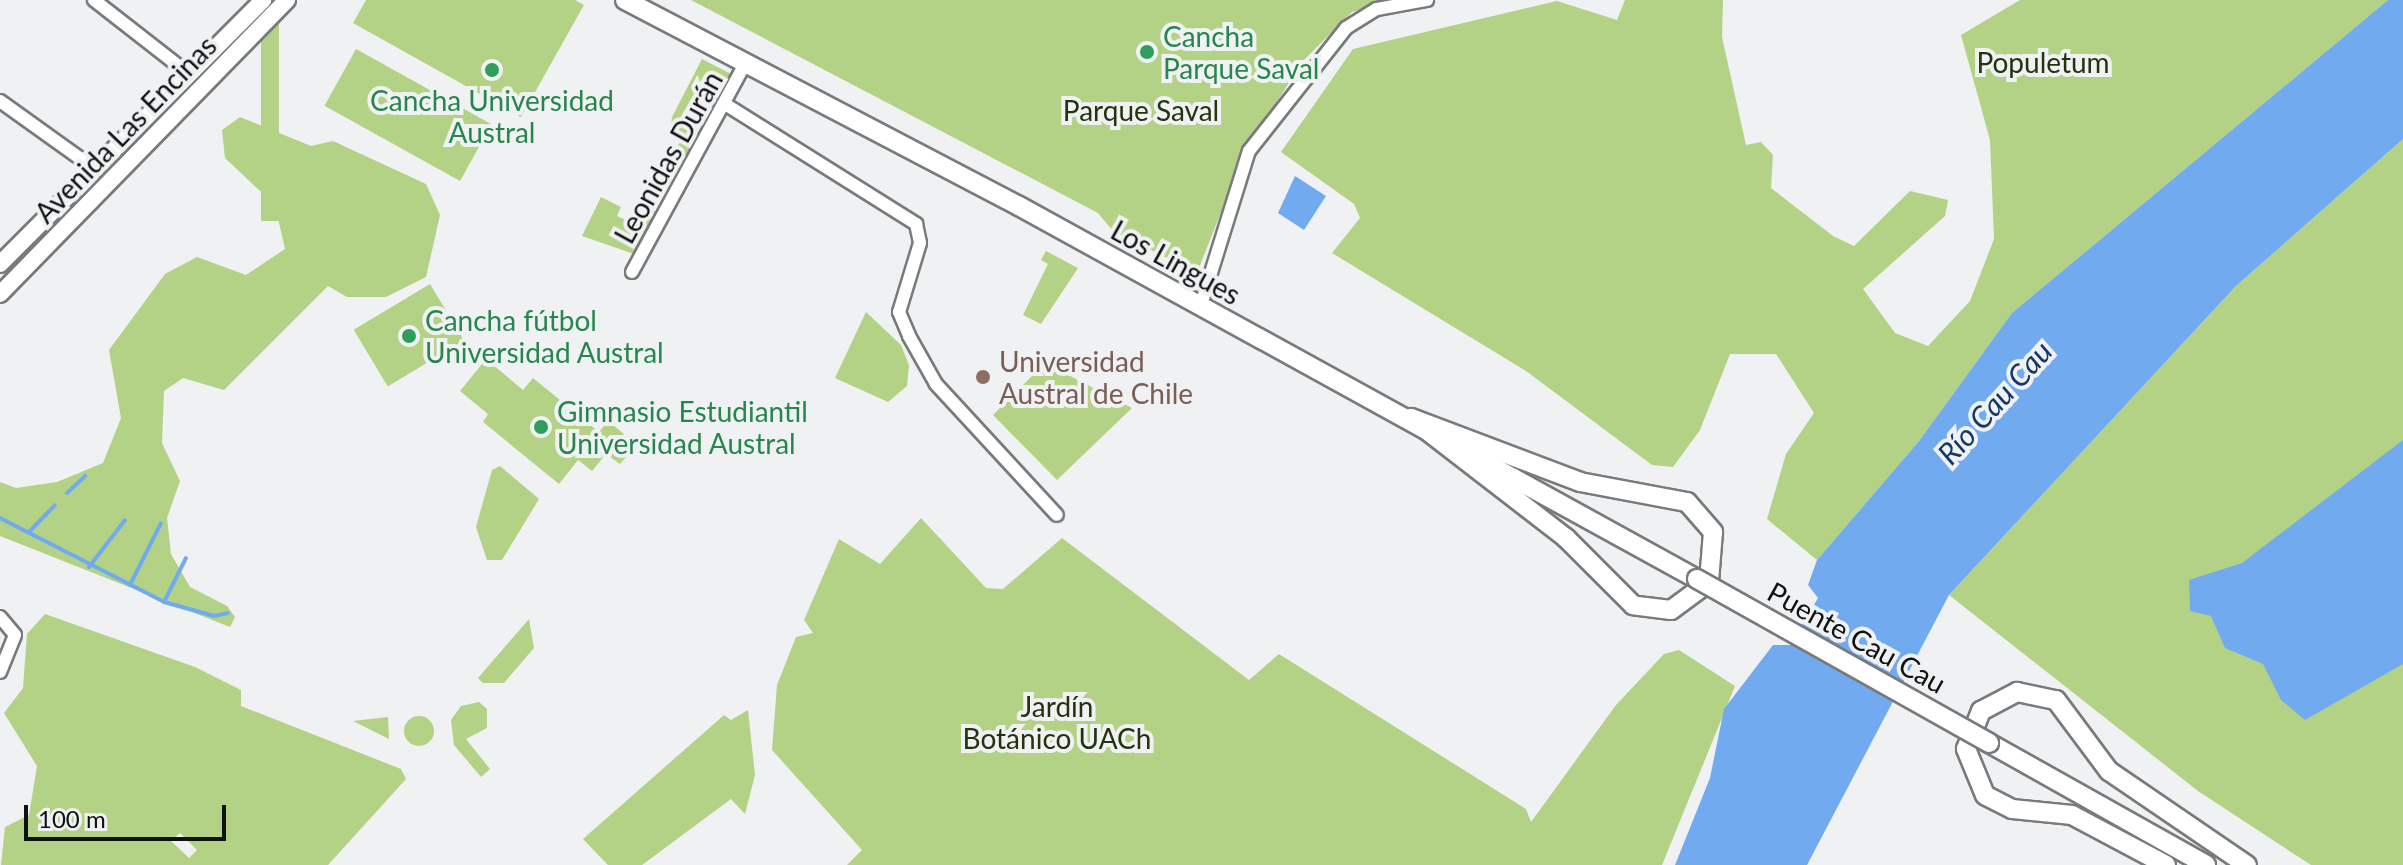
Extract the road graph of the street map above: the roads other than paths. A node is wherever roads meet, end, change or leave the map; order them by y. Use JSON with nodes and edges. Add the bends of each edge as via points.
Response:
{"nodes":[{"id":1,"x":94,"y":0,"type":"edge"},
{"id":2,"x":263,"y":0,"type":"edge"},
{"id":3,"x":287,"y":0,"type":"edge"},
{"id":4,"x":625,"y":0,"type":"edge"},
{"id":5,"x":1427,"y":0,"type":"edge"},
{"id":6,"x":745,"y":64,"type":"junction"},
{"id":7,"x":188,"y":76,"type":"junction"},
{"id":8,"x":199,"y":90,"type":"junction"},
{"id":9,"x":0,"y":101,"type":"edge"},
{"id":10,"x":725,"y":104,"type":"junction"},
{"id":11,"x":95,"y":169,"type":"junction"},
{"id":12,"x":1,"y":262,"type":"edge"},
{"id":13,"x":632,"y":272,"type":"dead end"},
{"id":14,"x":17,"y":276,"type":"junction"},
{"id":15,"x":0,"y":294,"type":"edge"},
{"id":16,"x":1200,"y":308,"type":"junction"},
{"id":17,"x":1411,"y":418,"type":"junction"},
{"id":18,"x":1057,"y":515,"type":"dead end"},
{"id":19,"x":1697,"y":579,"type":"joint"},
{"id":20,"x":0,"y":617,"type":"edge"},
{"id":21,"x":0,"y":672,"type":"edge"},
{"id":22,"x":2166,"y":865,"type":"edge"},
{"id":23,"x":2206,"y":865,"type":"edge"},
{"id":24,"x":2247,"y":865,"type":"edge"}],
"edges":[{"from":1,"to":7,"type":"street"},
{"from":2,"to":7,"type":"street","name":"Avenida Las Encinas"},
{"from":3,"to":8,"type":"street","name":"Avenida Las Encinas"},
{"from":4,"to":6,"type":"main road","name":"Los Lingues"},
{"from":5,"to":16,"type":"street","via":[[1377,9],[1346,28],[1249,151]]},
{"from":6,"to":10,"type":"street","name":"Leonidas Durán"},
{"from":6,"to":16,"type":"main road","name":"Los Lingues"},
{"from":7,"to":8,"type":"street"},
{"from":7,"to":11,"type":"street","name":"Avenida Las Encinas"},
{"from":8,"to":14,"type":"street","name":"Avenida Las Encinas"},
{"from":9,"to":11,"type":"street"},
{"from":10,"to":13,"type":"street","name":"Leonidas Durán"},
{"from":10,"to":18,"type":"street","via":[[916,224],[920,243],[899,312],[909,336],[927,373]]},
{"from":11,"to":12,"type":"street","name":"Avenida Las Encinas"},
{"from":12,"to":14,"type":"street"},
{"from":14,"to":15,"type":"street","name":"Avenida Las Encinas"},
{"from":16,"to":17,"type":"main road","name":"Los Lingues"},
{"from":17,"to":17,"type":"main road","via":[[1566,538],[1633,605],[1671,610],[1709,582],[1716,542],[1687,502],[1580,482]]},
{"from":17,"to":19,"type":"main road","name":"Los Lingues"},
{"from":19,"to":23,"type":"main road","name":"Puente Cau Cau","bridge":true},
{"from":20,"to":21,"type":"street","via":[[15,635]]},
{"from":22,"to":24,"type":"main road","via":[[2072,815],[2012,809],[1985,795],[1966,749],[1981,711],[2017,692],[2056,700],[2109,771]]}]}
